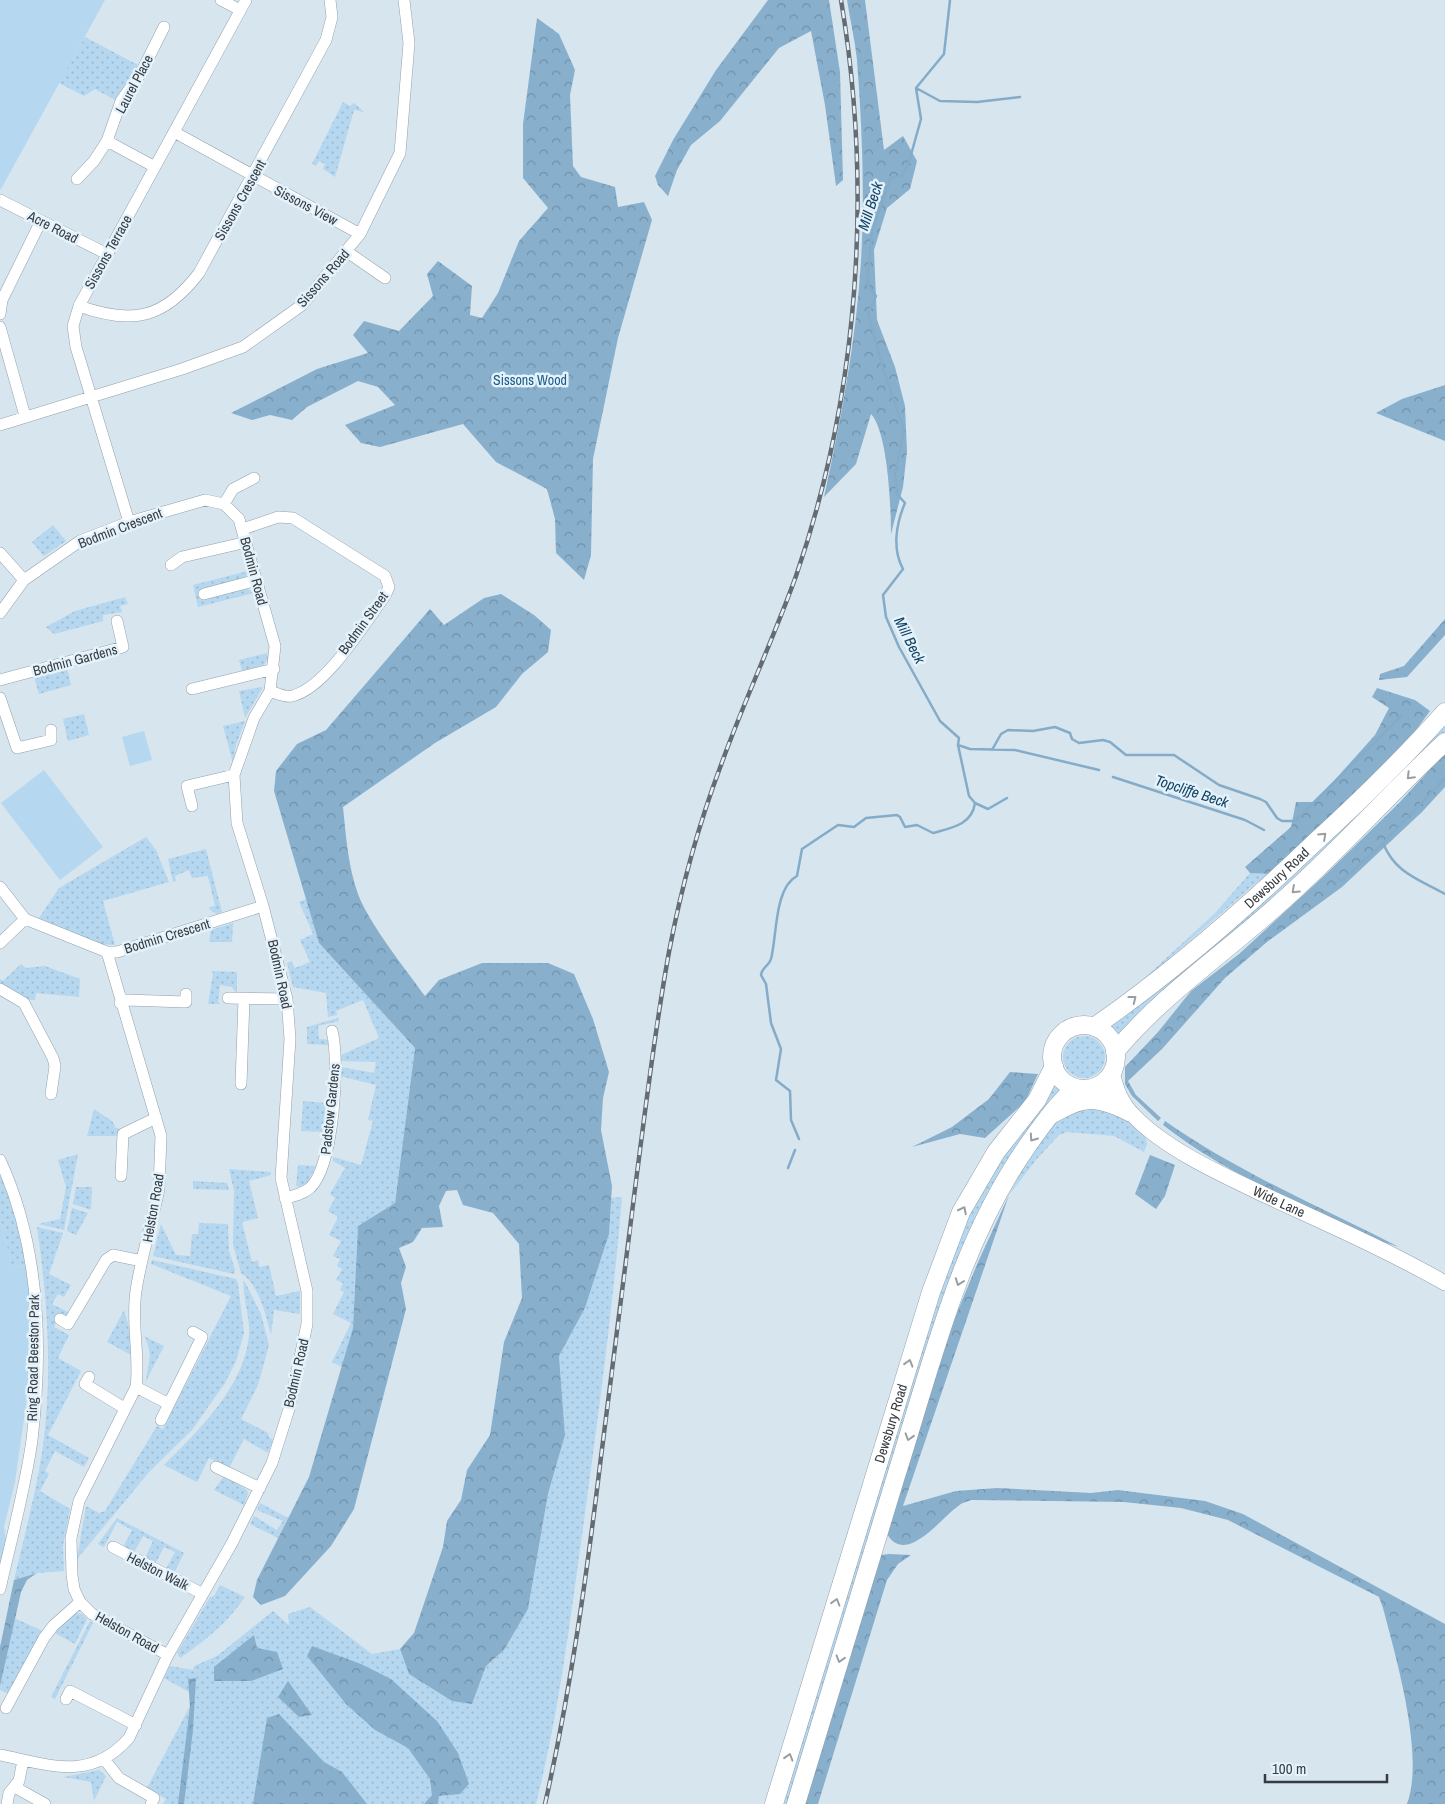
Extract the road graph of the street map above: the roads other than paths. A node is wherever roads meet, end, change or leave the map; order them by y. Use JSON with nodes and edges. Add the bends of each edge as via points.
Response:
{"nodes":[{"id":1,"x":221,"y":0,"type":"edge"},
{"id":2,"x":330,"y":0,"type":"edge"},
{"id":3,"x":404,"y":0,"type":"edge"},
{"id":4,"x":243,"y":5,"type":"edge"},
{"id":5,"x":164,"y":28,"type":"dead end"},
{"id":6,"x":174,"y":132,"type":"junction"},
{"id":7,"x":107,"y":142,"type":"junction"},
{"id":8,"x":155,"y":167,"type":"junction"},
{"id":9,"x":253,"y":176,"type":"junction"},
{"id":10,"x":77,"y":179,"type":"dead end"},
{"id":11,"x":0,"y":200,"type":"edge"},
{"id":12,"x":41,"y":221,"type":"junction"},
{"id":13,"x":360,"y":234,"type":"junction"},
{"id":14,"x":346,"y":251,"type":"junction"},
{"id":15,"x":107,"y":254,"type":"junction"},
{"id":16,"x":385,"y":278,"type":"dead end"},
{"id":17,"x":79,"y":306,"type":"junction"},
{"id":18,"x":0,"y":314,"type":"edge"},
{"id":19,"x":0,"y":327,"type":"edge"},
{"id":20,"x":91,"y":397,"type":"junction"},
{"id":21,"x":25,"y":416,"type":"junction"},
{"id":22,"x":0,"y":425,"type":"edge"},
{"id":23,"x":254,"y":478,"type":"dead end"},
{"id":24,"x":224,"y":504,"type":"junction"},
{"id":25,"x":129,"y":522,"type":"junction"},
{"id":26,"x":243,"y":529,"type":"junction"},
{"id":27,"x":246,"y":542,"type":"junction"},
{"id":28,"x":0,"y":553,"type":"edge"},
{"id":29,"x":171,"y":565,"type":"dead end"},
{"id":30,"x":24,"y":580,"type":"junction"},
{"id":31,"x":257,"y":580,"type":"junction"},
{"id":32,"x":204,"y":594,"type":"dead end"},
{"id":33,"x":0,"y":613,"type":"edge"},
{"id":34,"x":117,"y":621,"type":"dead end"},
{"id":35,"x":274,"y":669,"type":"junction"},
{"id":36,"x":0,"y":680,"type":"edge"},
{"id":37,"x":192,"y":689,"type":"dead end"},
{"id":38,"x":270,"y":691,"type":"junction"},
{"id":39,"x":0,"y":698,"type":"edge"},
{"id":40,"x":1444,"y":715,"type":"edge"},
{"id":41,"x":51,"y":730,"type":"dead end"},
{"id":42,"x":1445,"y":742,"type":"edge"},
{"id":43,"x":234,"y":775,"type":"junction"},
{"id":44,"x":192,"y":806,"type":"dead end"},
{"id":45,"x":0,"y":887,"type":"edge"},
{"id":46,"x":263,"y":906,"type":"junction"},
{"id":47,"x":25,"y":919,"type":"junction"},
{"id":48,"x":0,"y":943,"type":"edge"},
{"id":49,"x":107,"y":952,"type":"junction"},
{"id":50,"x":0,"y":989,"type":"edge"},
{"id":51,"x":186,"y":994,"type":"dead end"},
{"id":52,"x":228,"y":998,"type":"dead end"},
{"id":53,"x":287,"y":999,"type":"junction"},
{"id":54,"x":244,"y":1000,"type":"junction"},
{"id":55,"x":120,"y":1003,"type":"junction"},
{"id":56,"x":1094,"y":1027,"type":"junction"},
{"id":57,"x":332,"y":1030,"type":"dead end"},
{"id":58,"x":1115,"y":1052,"type":"junction"},
{"id":59,"x":1054,"y":1066,"type":"junction"},
{"id":60,"x":1112,"y":1072,"type":"junction"},
{"id":61,"x":241,"y":1084,"type":"dead end"},
{"id":62,"x":1079,"y":1088,"type":"junction"},
{"id":63,"x":51,"y":1094,"type":"dead end"},
{"id":64,"x":1123,"y":1103,"type":"junction"},
{"id":65,"x":1134,"y":1116,"type":"junction"},
{"id":66,"x":156,"y":1118,"type":"junction"},
{"id":67,"x":1046,"y":1120,"type":"junction"},
{"id":68,"x":0,"y":1160,"type":"edge"},
{"id":69,"x":121,"y":1176,"type":"dead end"},
{"id":70,"x":285,"y":1198,"type":"junction"},
{"id":71,"x":142,"y":1261,"type":"junction"},
{"id":72,"x":1445,"y":1283,"type":"edge"},
{"id":73,"x":60,"y":1319,"type":"dead end"},
{"id":74,"x":193,"y":1332,"type":"dead end"},
{"id":75,"x":89,"y":1377,"type":"dead end"},
{"id":76,"x":136,"y":1387,"type":"junction"},
{"id":77,"x":169,"y":1404,"type":"junction"},
{"id":78,"x":124,"y":1408,"type":"junction"},
{"id":79,"x":161,"y":1420,"type":"dead end"},
{"id":80,"x":216,"y":1467,"type":"dead end"},
{"id":81,"x":260,"y":1488,"type":"junction"},
{"id":82,"x":113,"y":1547,"type":"dead end"},
{"id":83,"x":0,"y":1589,"type":"edge"},
{"id":84,"x":203,"y":1594,"type":"junction"},
{"id":85,"x":80,"y":1602,"type":"junction"},
{"id":86,"x":168,"y":1655,"type":"junction"},
{"id":87,"x":66,"y":1700,"type":"dead end"},
{"id":88,"x":6,"y":1708,"type":"dead end"},
{"id":89,"x":136,"y":1725,"type":"junction"},
{"id":90,"x":0,"y":1755,"type":"edge"},
{"id":91,"x":23,"y":1760,"type":"junction"},
{"id":92,"x":104,"y":1760,"type":"junction"},
{"id":93,"x":16,"y":1784,"type":"junction"},
{"id":94,"x":7,"y":1804,"type":"edge"},
{"id":95,"x":45,"y":1804,"type":"edge"},
{"id":96,"x":151,"y":1804,"type":"edge"},
{"id":97,"x":774,"y":1804,"type":"edge"},
{"id":98,"x":796,"y":1804,"type":"edge"}],
"edges":[{"from":1,"to":4,"type":"street"},
{"from":2,"to":9,"type":"street","name":"Sissons Crescent","via":[[332,17],[326,40]]},
{"from":3,"to":13,"type":"street","name":"Sissons Road","via":[[409,43],[400,153]]},
{"from":4,"to":6,"type":"street","name":"Sissons Terrace"},
{"from":5,"to":7,"type":"street","name":"Laurel Place","via":[[141,73],[121,101]]},
{"from":6,"to":8,"type":"street","name":"Sissons Terrace"},
{"from":6,"to":9,"type":"street","name":"Sissons View"},
{"from":7,"to":8,"type":"street"},
{"from":7,"to":10,"type":"street","name":"Laurel Place"},
{"from":8,"to":15,"type":"street","name":"Sissons Terrace"},
{"from":9,"to":13,"type":"street","name":"Sissons View"},
{"from":9,"to":17,"type":"street","name":"Sissons Crescent","via":[[200,273],[184,294],[160,309],[132,317],[105,315]]},
{"from":11,"to":12,"type":"street","name":"Acre Road"},
{"from":12,"to":15,"type":"street","name":"Acre Road"},
{"from":12,"to":18,"type":"street","via":[[2,300]]},
{"from":13,"to":14,"type":"street","name":"Sissons Road"},
{"from":14,"to":16,"type":"street"},
{"from":14,"to":20,"type":"street","name":"Sissons Road","via":[[302,305],[243,347]]},
{"from":15,"to":17,"type":"street","name":"Sissons Terrace"},
{"from":17,"to":20,"type":"street","name":"Sissons Terrace","via":[[74,334]]},
{"from":19,"to":21,"type":"street"},
{"from":20,"to":21,"type":"street","name":"Sissons Road"},
{"from":20,"to":25,"type":"street","name":"Sissons Terrace"},
{"from":21,"to":22,"type":"street","name":"Sissons Road"},
{"from":23,"to":24,"type":"street","via":[[233,489]]},
{"from":24,"to":25,"type":"street","name":"Bodmin Crescent","via":[[194,502]]},
{"from":24,"to":26,"type":"street","name":"Bodmin Road","via":[[239,519]]},
{"from":25,"to":30,"type":"street","name":"Bodmin Crescent","via":[[80,541]]},
{"from":26,"to":27,"type":"street","name":"Bodmin Road"},
{"from":26,"to":38,"type":"street","name":"Bodmin Street","via":[[278,517],[293,518],[385,576],[389,587],[327,673],[310,690],[290,697]]},
{"from":27,"to":29,"type":"street","via":[[182,557]]},
{"from":27,"to":31,"type":"street","name":"Bodmin Road"},
{"from":28,"to":30,"type":"street"},
{"from":30,"to":33,"type":"street","name":"Bodmin Crescent"},
{"from":31,"to":32,"type":"street"},
{"from":31,"to":35,"type":"street","name":"Bodmin Road","via":[[275,646]]},
{"from":34,"to":36,"type":"street","name":"Bodmin Gardens","via":[[123,647]]},
{"from":35,"to":37,"type":"street"},
{"from":35,"to":38,"type":"street","name":"Bodmin Road"},
{"from":38,"to":43,"type":"street","name":"Bodmin Road","via":[[254,718]]},
{"from":39,"to":41,"type":"street","via":[[17,748],[51,740]]},
{"from":56,"to":40,"type":"highway","name":"Dewsbury Road","one_way":true,"via":[[1174,967],[1270,886],[1380,782]]},
{"from":42,"to":58,"type":"highway","name":"Dewsbury Road","one_way":true,"via":[[1320,867],[1135,1028]]},
{"from":43,"to":44,"type":"street","via":[[187,786]]},
{"from":43,"to":46,"type":"street","name":"Bodmin Road","via":[[237,823]]},
{"from":45,"to":47,"type":"street"},
{"from":46,"to":49,"type":"street","name":"Bodmin Crescent","via":[[117,952]]},
{"from":46,"to":53,"type":"street","name":"Bodmin Road"},
{"from":47,"to":48,"type":"street"},
{"from":47,"to":49,"type":"street","name":"Bodmin Crescent"},
{"from":49,"to":55,"type":"street","name":"Helston Road"},
{"from":50,"to":63,"type":"street","via":[[28,1007],[54,1058]]},
{"from":51,"to":55,"type":"street","via":[[186,1002],[126,1000]]},
{"from":52,"to":54,"type":"street"},
{"from":53,"to":54,"type":"street"},
{"from":53,"to":70,"type":"street","name":"Bodmin Road","via":[[290,1039],[282,1178]]},
{"from":54,"to":61,"type":"street"},
{"from":55,"to":66,"type":"street","name":"Helston Road"},
{"from":56,"to":58,"type":"highway","via":[[1108,1037]]},
{"from":56,"to":59,"type":"highway","name":"Dewsbury Road","via":[[1080,1026],[1062,1035],[1054,1046]]},
{"from":57,"to":70,"type":"street","name":"Padstow Gardens","via":[[336,1064],[329,1147],[310,1188]]},
{"from":58,"to":60,"type":"highway"},
{"from":59,"to":62,"type":"highway","via":[[1058,1076]]},
{"from":97,"to":59,"type":"highway","name":"Dewsbury Road","one_way":true,"via":[[941,1265],[961,1212],[996,1152],[1037,1100]]},
{"from":60,"to":62,"type":"highway","name":"Dewsbury Road","via":[[1100,1084]]},
{"from":60,"to":64,"type":"main road","name":"Wide Lane"},
{"from":62,"to":64,"type":"main road","name":"Wide Lane","via":[[1104,1092]]},
{"from":62,"to":67,"type":"highway","name":"Dewsbury Road"},
{"from":64,"to":65,"type":"main road","name":"Wide Lane"},
{"from":65,"to":67,"type":"main road","via":[[1104,1102],[1088,1102],[1076,1103]]},
{"from":65,"to":72,"type":"main road","name":"Wide Lane","via":[[1215,1171],[1396,1255]]},
{"from":66,"to":69,"type":"street","via":[[123,1134]]},
{"from":66,"to":71,"type":"street","name":"Helston Road","via":[[162,1152],[159,1189]]},
{"from":67,"to":98,"type":"highway","name":"Dewsbury Road","one_way":true,"via":[[998,1190],[977,1233],[945,1317]]},
{"from":68,"to":83,"type":"street","name":"Ring Road Beeston Park","via":[[22,1217],[30,1251],[36,1347],[32,1440]]},
{"from":70,"to":81,"type":"street","name":"Bodmin Road","via":[[307,1291],[307,1324],[289,1409],[272,1463]]},
{"from":71,"to":73,"type":"street","via":[[113,1255],[106,1260],[68,1324]]},
{"from":71,"to":76,"type":"street","name":"Helston Road","via":[[134,1326],[138,1370]]},
{"from":74,"to":77,"type":"street","via":[[202,1336]]},
{"from":75,"to":78,"type":"street","via":[[85,1384]]},
{"from":76,"to":77,"type":"street"},
{"from":76,"to":78,"type":"street","name":"Helston Road"},
{"from":77,"to":79,"type":"street"},
{"from":78,"to":85,"type":"street","name":"Helston Road","via":[[84,1489],[75,1518],[70,1562],[74,1589]]},
{"from":80,"to":81,"type":"street"},
{"from":81,"to":84,"type":"street","name":"Bodmin Road"},
{"from":82,"to":84,"type":"street","name":"Helston Walk"},
{"from":84,"to":86,"type":"street","name":"Bodmin Road"},
{"from":85,"to":86,"type":"street","name":"Helston Road","via":[[102,1621]]},
{"from":85,"to":88,"type":"street","via":[[44,1638]]},
{"from":86,"to":89,"type":"street","name":"Bodmin Road"},
{"from":87,"to":89,"type":"street","via":[[70,1692]]},
{"from":89,"to":92,"type":"street","name":"Bodmin Road","via":[[119,1749]]},
{"from":90,"to":91,"type":"street","name":"Bodmin Road"},
{"from":91,"to":92,"type":"street","name":"Bodmin Road","via":[[69,1768]]},
{"from":91,"to":93,"type":"street"},
{"from":92,"to":96,"type":"street","via":[[119,1778],[154,1798]]},
{"from":93,"to":94,"type":"street","via":[[9,1793]]},
{"from":93,"to":95,"type":"street","via":[[20,1790]]}]}
